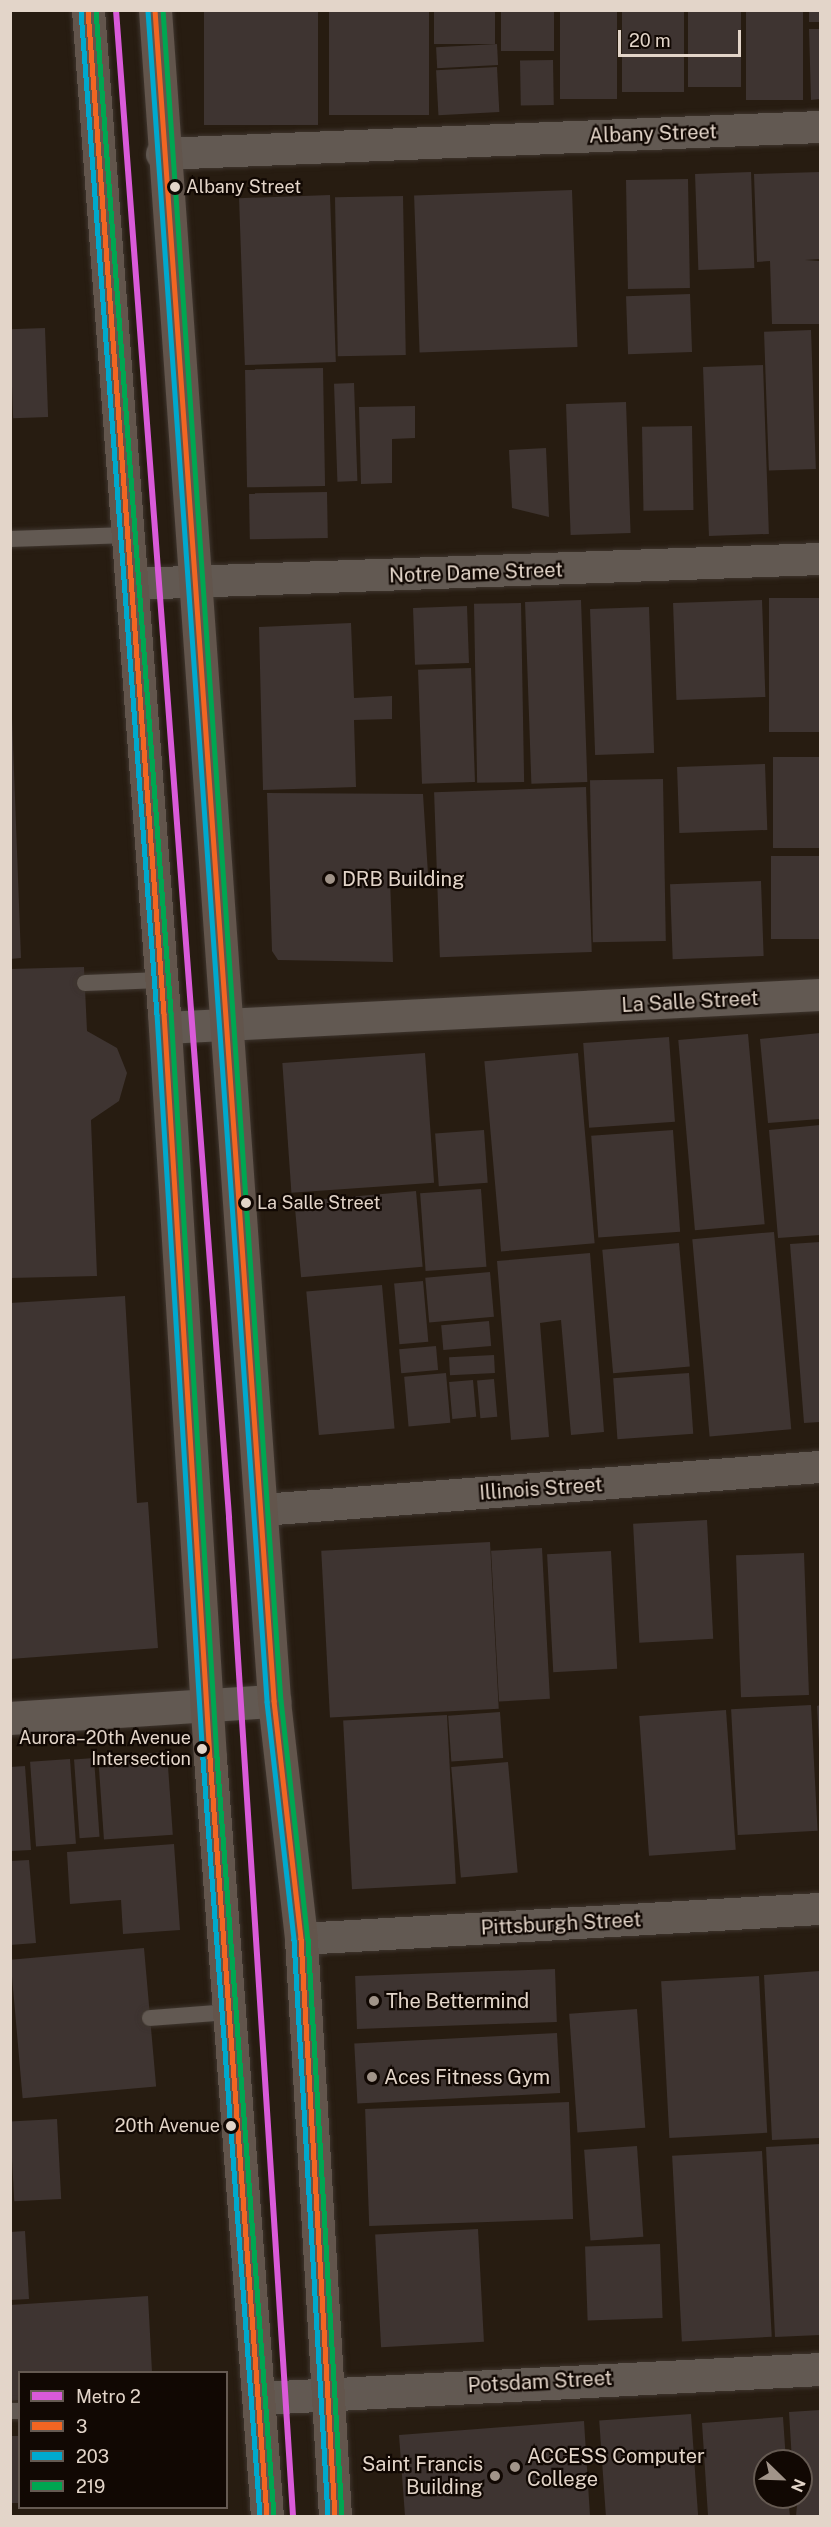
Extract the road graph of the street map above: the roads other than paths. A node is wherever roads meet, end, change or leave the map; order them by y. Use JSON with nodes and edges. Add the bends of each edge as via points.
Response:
{"nodes":[{"id":1,"x":88,"y":10,"type":"edge"},
{"id":2,"x":155,"y":10,"type":"edge"},
{"id":3,"x":820,"y":127,"type":"edge"},
{"id":4,"x":162,"y":154,"type":"junction"},
{"id":5,"x":128,"y":534,"type":"junction"},
{"id":6,"x":10,"y":539,"type":"edge"},
{"id":7,"x":820,"y":559,"type":"edge"},
{"id":8,"x":132,"y":584,"type":"junction"},
{"id":9,"x":198,"y":584,"type":"junction"},
{"id":10,"x":162,"y":980,"type":"junction"},
{"id":11,"x":85,"y":983,"type":"dead end"},
{"id":12,"x":820,"y":995,"type":"edge"},
{"id":13,"x":227,"y":1025,"type":"junction"},
{"id":14,"x":165,"y":1028,"type":"junction"},
{"id":15,"x":820,"y":1467,"type":"edge"},
{"id":16,"x":262,"y":1510,"type":"junction"},
{"id":17,"x":274,"y":1701,"type":"junction"},
{"id":18,"x":207,"y":1707,"type":"junction"},
{"id":19,"x":10,"y":1718,"type":"edge"},
{"id":20,"x":820,"y":1909,"type":"edge"},
{"id":21,"x":301,"y":1939,"type":"junction"},
{"id":22,"x":228,"y":2013,"type":"junction"},
{"id":23,"x":150,"y":2018,"type":"dead end"},
{"id":24,"x":820,"y":2369,"type":"edge"},
{"id":25,"x":326,"y":2392,"type":"junction"},
{"id":26,"x":260,"y":2398,"type":"junction"},
{"id":27,"x":267,"y":2517,"type":"edge"},
{"id":28,"x":335,"y":2517,"type":"edge"}],
"edges":[{"from":1,"to":5,"type":"main road"},
{"from":2,"to":4,"type":"main road"},
{"from":3,"to":4,"type":"street","name":"Albany Street"},
{"from":4,"to":9,"type":"main road"},
{"from":5,"to":6,"type":"lane"},
{"from":5,"to":8,"type":"main road"},
{"from":7,"to":9,"type":"street","name":"Notre Dame Street"},
{"from":8,"to":9,"type":"street","name":"Notre Dame Street"},
{"from":8,"to":10,"type":"main road"},
{"from":9,"to":13,"type":"main road"},
{"from":10,"to":11,"type":"lane"},
{"from":10,"to":14,"type":"main road"},
{"from":12,"to":13,"type":"street","name":"La Salle Street"},
{"from":13,"to":14,"type":"street","name":"La Salle Street"},
{"from":13,"to":16,"type":"main road"},
{"from":14,"to":18,"type":"main road"},
{"from":15,"to":16,"type":"street","name":"Illinois Street"},
{"from":16,"to":17,"type":"main road"},
{"from":17,"to":18,"type":"street"},
{"from":17,"to":21,"type":"main road"},
{"from":18,"to":19,"type":"street"},
{"from":18,"to":22,"type":"main road"},
{"from":20,"to":21,"type":"street","name":"Pittsburgh Street"},
{"from":21,"to":25,"type":"main road"},
{"from":22,"to":23,"type":"lane"},
{"from":22,"to":26,"type":"main road"},
{"from":24,"to":25,"type":"street","name":"Potsdam Street"},
{"from":25,"to":26,"type":"street","name":"Potsdam Street"},
{"from":25,"to":28,"type":"main road"},
{"from":26,"to":27,"type":"main road"}]}
